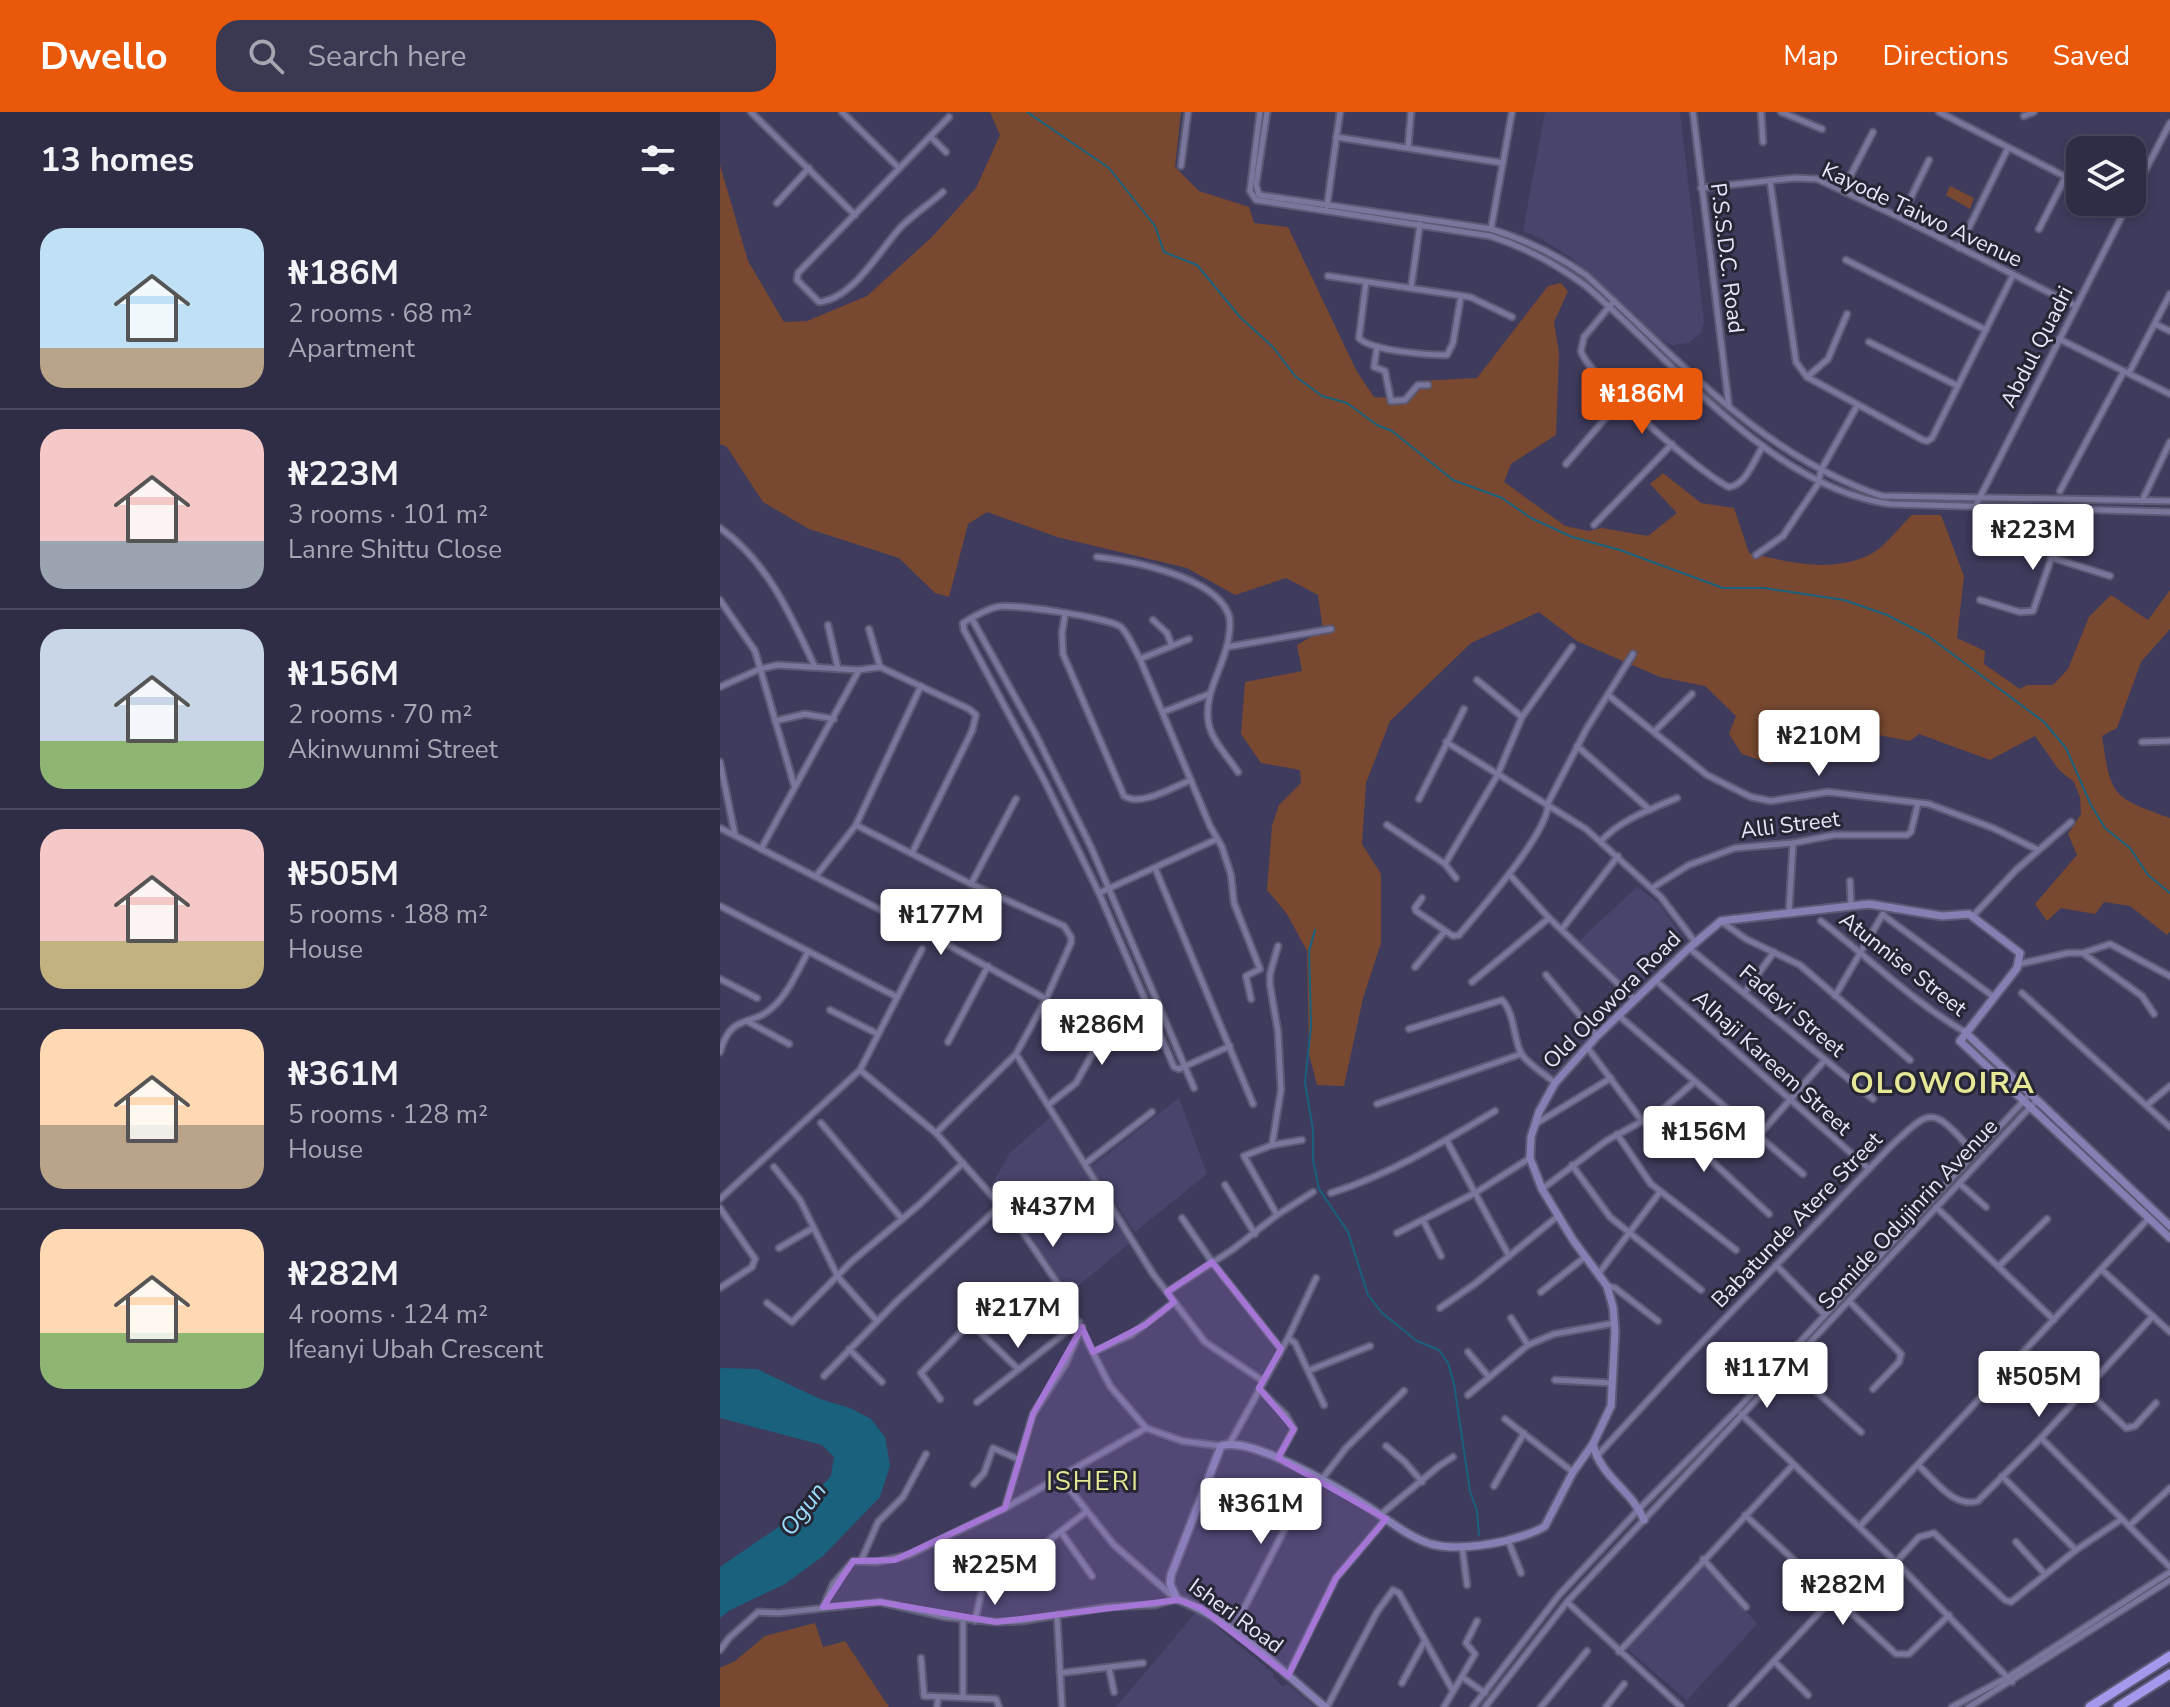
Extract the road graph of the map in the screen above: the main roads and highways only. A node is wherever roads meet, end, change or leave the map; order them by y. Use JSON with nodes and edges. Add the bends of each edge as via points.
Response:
{"nodes":[{"id":1,"x":2170,"y":1656,"type":"edge"},
{"id":2,"x":2170,"y":1674,"type":"edge"},
{"id":3,"x":2090,"y":1707,"type":"edge"},
{"id":4,"x":2118,"y":1707,"type":"edge"}],
"edges":[{"from":1,"to":3,"type":"highway"},
{"from":2,"to":4,"type":"highway"}]}
